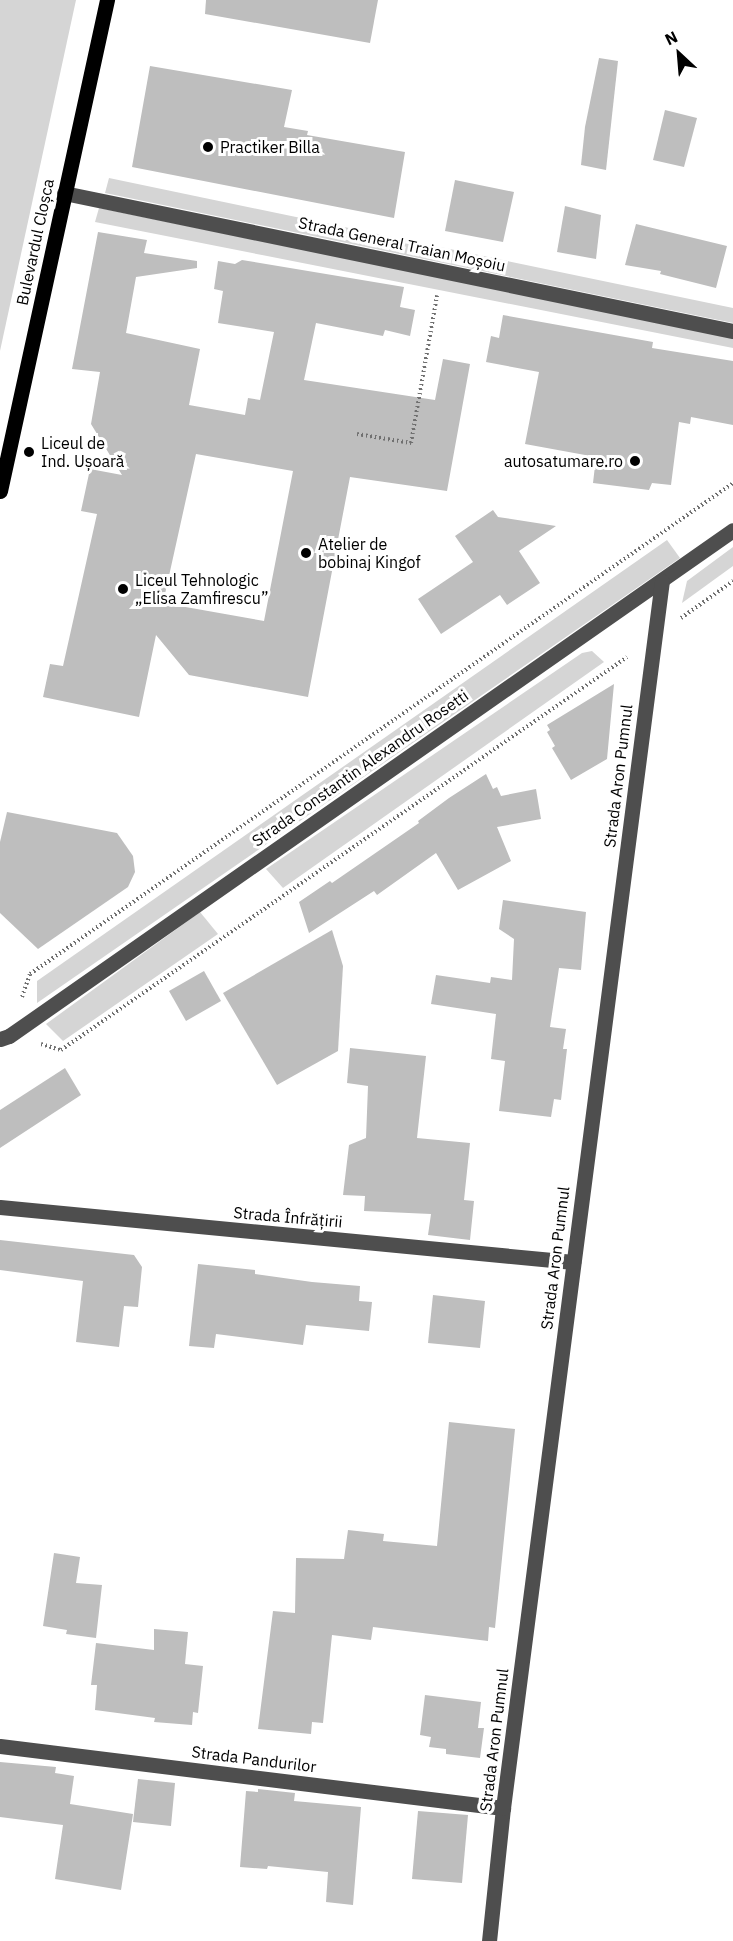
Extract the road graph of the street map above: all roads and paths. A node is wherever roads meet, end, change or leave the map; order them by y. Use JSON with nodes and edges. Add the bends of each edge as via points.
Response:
{"nodes":[{"id":1,"x":107,"y":0,"type":"edge"},
{"id":2,"x":64,"y":193,"type":"junction"},
{"id":3,"x":441,"y":271,"type":"junction"},
{"id":4,"x":733,"y":331,"type":"edge"},
{"id":5,"x":357,"y":434,"type":"dead end"},
{"id":6,"x":733,"y":483,"type":"edge"},
{"id":7,"x":0,"y":491,"type":"edge"},
{"id":8,"x":733,"y":530,"type":"edge"},
{"id":9,"x":662,"y":580,"type":"junction"},
{"id":10,"x":733,"y":581,"type":"edge"},
{"id":11,"x":676,"y":622,"type":"dead end"},
{"id":12,"x":611,"y":669,"type":"dead end"},
{"id":13,"x":30,"y":974,"type":"dead end"},
{"id":14,"x":3,"y":1036,"type":"edge"},
{"id":15,"x":61,"y":1050,"type":"dead end"},
{"id":16,"x":0,"y":1207,"type":"edge"},
{"id":17,"x":573,"y":1262,"type":"junction"},
{"id":18,"x":0,"y":1746,"type":"edge"},
{"id":19,"x":503,"y":1808,"type":"junction"},
{"id":20,"x":489,"y":1941,"type":"edge"}],
"edges":[{"from":1,"to":2,"type":"main road","name":"Bulevardul Cloșca"},
{"from":2,"to":3,"type":"street","name":"Strada General Traian Moșoiu"},
{"from":2,"to":7,"type":"main road","name":"Bulevardul Cloșca"},
{"from":3,"to":4,"type":"street","name":"Strada General Traian Moșoiu"},
{"from":3,"to":5,"type":"path","via":[[411,443]]},
{"from":6,"to":13,"type":"path"},
{"from":8,"to":9,"type":"street","name":"Strada Constantin Alexandru Rosetti"},
{"from":9,"to":14,"type":"street","name":"Strada Constantin Alexandru Rosetti"},
{"from":9,"to":17,"type":"street","name":"Strada Aron Pumnul"},
{"from":10,"to":11,"type":"path"},
{"from":12,"to":15,"type":"path"},
{"from":16,"to":17,"type":"street","name":"Strada Înfrățirii"},
{"from":17,"to":19,"type":"street","name":"Strada Aron Pumnul"},
{"from":18,"to":19,"type":"street","name":"Strada Pandurilor"},
{"from":19,"to":20,"type":"street","name":"Strada Aron Pumnul"}]}
